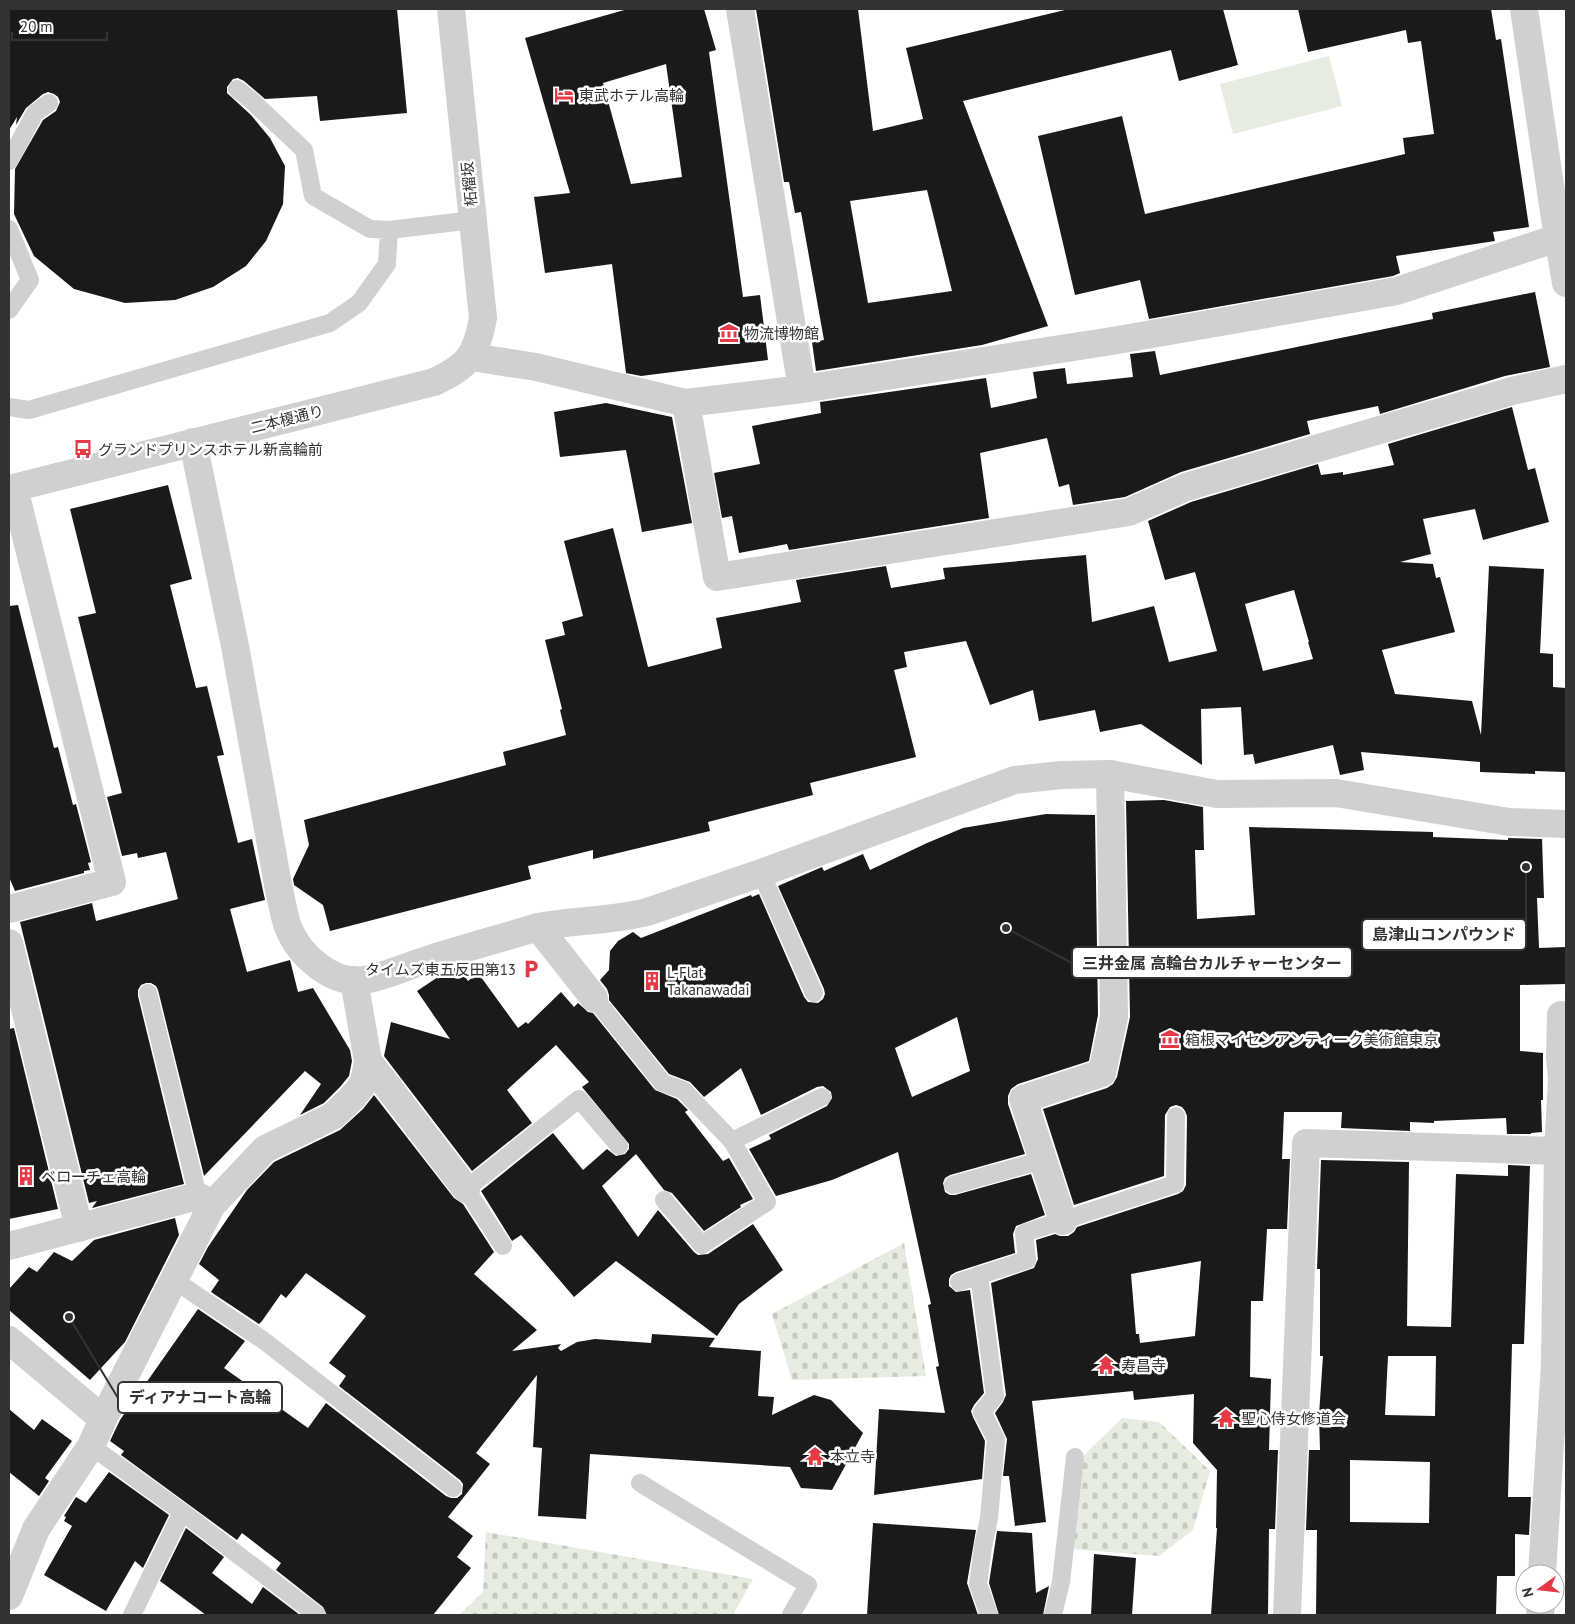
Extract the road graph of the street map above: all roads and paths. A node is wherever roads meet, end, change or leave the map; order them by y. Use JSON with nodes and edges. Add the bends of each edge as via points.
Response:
{"nodes":[{"id":1,"x":451,"y":9,"type":"edge"},
{"id":2,"x":740,"y":9,"type":"edge"},
{"id":3,"x":1524,"y":9,"type":"edge"},
{"id":4,"x":237,"y":89,"type":"dead end"},
{"id":5,"x":49,"y":103,"type":"dead end"},
{"id":6,"x":9,"y":161,"type":"edge"},
{"id":7,"x":473,"y":220,"type":"junction"},
{"id":8,"x":9,"y":229,"type":"edge"},
{"id":9,"x":389,"y":230,"type":"junction"},
{"id":10,"x":1563,"y":236,"type":"edge"},
{"id":11,"x":1566,"y":283,"type":"edge"},
{"id":12,"x":9,"y":310,"type":"edge"},
{"id":13,"x":471,"y":357,"type":"junction"},
{"id":14,"x":1566,"y":379,"type":"edge"},
{"id":15,"x":802,"y":389,"type":"junction"},
{"id":16,"x":686,"y":403,"type":"junction"},
{"id":17,"x":9,"y":407,"type":"edge"},
{"id":18,"x":193,"y":442,"type":"junction"},
{"id":19,"x":12,"y":489,"type":"edge"},
{"id":20,"x":1110,"y":774,"type":"junction"},
{"id":21,"x":1566,"y":824,"type":"edge"},
{"id":22,"x":761,"y":873,"type":"junction"},
{"id":23,"x":9,"y":909,"type":"edge"},
{"id":24,"x":538,"y":927,"type":"junction"},
{"id":25,"x":9,"y":943,"type":"edge"},
{"id":26,"x":354,"y":980,"type":"junction"},
{"id":27,"x":148,"y":993,"type":"dead end"},
{"id":28,"x":814,"y":993,"type":"dead end"},
{"id":29,"x":594,"y":998,"type":"joint"},
{"id":30,"x":17,"y":1012,"type":"edge"},
{"id":31,"x":1560,"y":1015,"type":"dead end"},
{"id":32,"x":368,"y":1061,"type":"junction"},
{"id":33,"x":1564,"y":1076,"type":"edge"},
{"id":34,"x":822,"y":1098,"type":"dead end"},
{"id":35,"x":1176,"y":1116,"type":"dead end"},
{"id":36,"x":732,"y":1141,"type":"junction"},
{"id":37,"x":619,"y":1146,"type":"dead end"},
{"id":38,"x":1558,"y":1151,"type":"junction"},
{"id":39,"x":1043,"y":1160,"type":"junction"},
{"id":40,"x":953,"y":1186,"type":"dead end"},
{"id":41,"x":466,"y":1189,"type":"junction"},
{"id":42,"x":205,"y":1200,"type":"junction"},
{"id":43,"x":664,"y":1200,"type":"dead end"},
{"id":44,"x":1063,"y":1221,"type":"junction"},
{"id":45,"x":79,"y":1228,"type":"junction"},
{"id":46,"x":9,"y":1246,"type":"edge"},
{"id":47,"x":503,"y":1246,"type":"dead end"},
{"id":48,"x":979,"y":1275,"type":"junction"},
{"id":49,"x":174,"y":1280,"type":"junction"},
{"id":50,"x":959,"y":1282,"type":"dead end"},
{"id":51,"x":9,"y":1340,"type":"edge"},
{"id":52,"x":103,"y":1419,"type":"junction"},
{"id":53,"x":92,"y":1446,"type":"junction"},
{"id":54,"x":1075,"y":1457,"type":"dead end"},
{"id":55,"x":640,"y":1483,"type":"dead end"},
{"id":56,"x":453,"y":1488,"type":"dead end"},
{"id":57,"x":182,"y":1512,"type":"junction"},
{"id":58,"x":1543,"y":1564,"type":"edge"},
{"id":59,"x":9,"y":1596,"type":"edge"},
{"id":60,"x":132,"y":1615,"type":"edge"},
{"id":61,"x":317,"y":1615,"type":"edge"},
{"id":62,"x":791,"y":1615,"type":"edge"},
{"id":63,"x":989,"y":1615,"type":"edge"},
{"id":64,"x":1053,"y":1615,"type":"edge"},
{"id":65,"x":1287,"y":1615,"type":"edge"}],
"edges":[{"from":1,"to":7,"type":"street","name":"柘榴坂"},
{"from":2,"to":15,"type":"street"},
{"from":3,"to":10,"type":"street"},
{"from":4,"to":9,"type":"lane","via":[[304,150],[313,196],[370,229]]},
{"from":5,"to":6,"type":"lane","via":[[35,113]]},
{"from":7,"to":9,"type":"lane"},
{"from":7,"to":13,"type":"street","name":"柘榴坂","via":[[483,318],[479,340]]},
{"from":8,"to":12,"type":"lane","via":[[30,280]]},
{"from":9,"to":17,"type":"lane","via":[[387,264],[359,303],[330,322],[29,410]]},
{"from":10,"to":11,"type":"street"},
{"from":10,"to":15,"type":"street","via":[[1397,291],[1112,341]]},
{"from":13,"to":16,"type":"street","via":[[536,367]]},
{"from":13,"to":18,"type":"street","name":"二本榎通り","via":[[454,372],[434,382]]},
{"from":14,"to":16,"type":"street","via":[[1512,390],[1186,487],[1129,512],[717,577]]},
{"from":15,"to":16,"type":"street"},
{"from":18,"to":19,"type":"street","name":"二本榎通り"},
{"from":18,"to":26,"type":"street","via":[[288,928],[309,959],[326,972],[344,980]]},
{"from":19,"to":23,"type":"street","via":[[112,882]]},
{"from":20,"to":21,"type":"street","via":[[1217,794],[1336,793],[1509,822]]},
{"from":20,"to":22,"type":"street","via":[[1016,780]]},
{"from":20,"to":39,"type":"street","via":[[1114,1017],[1102,1073],[1024,1098]]},
{"from":22,"to":24,"type":"street","via":[[634,915]]},
{"from":22,"to":28,"type":"lane"},
{"from":24,"to":26,"type":"street","via":[[386,975]]},
{"from":24,"to":29,"type":"street"},
{"from":25,"to":30,"type":"street"},
{"from":26,"to":32,"type":"street"},
{"from":27,"to":42,"type":"lane"},
{"from":29,"to":36,"type":"lane","via":[[663,1083],[683,1090]]},
{"from":30,"to":45,"type":"street"},
{"from":31,"to":33,"type":"street","via":[[1560,1057]]},
{"from":32,"to":41,"type":"street"},
{"from":32,"to":42,"type":"street","via":[[364,1083],[333,1116],[265,1149]]},
{"from":33,"to":38,"type":"street"},
{"from":34,"to":36,"type":"lane"},
{"from":35,"to":44,"type":"lane","via":[[1175,1184]]},
{"from":36,"to":43,"type":"lane","via":[[767,1202],[702,1245]]},
{"from":37,"to":41,"type":"lane","via":[[579,1099]]},
{"from":38,"to":58,"type":"street","via":[[1555,1363]]},
{"from":38,"to":65,"type":"street","via":[[1306,1143]]},
{"from":39,"to":40,"type":"lane"},
{"from":39,"to":44,"type":"street"},
{"from":41,"to":47,"type":"lane"},
{"from":42,"to":45,"type":"street"},
{"from":42,"to":49,"type":"street"},
{"from":44,"to":48,"type":"lane","via":[[1024,1233],[1026,1260]]},
{"from":45,"to":46,"type":"street"},
{"from":48,"to":50,"type":"lane"},
{"from":48,"to":63,"type":"lane","via":[[995,1396],[982,1412],[996,1440],[989,1518],[978,1584]]},
{"from":49,"to":52,"type":"street"},
{"from":49,"to":56,"type":"lane","via":[[263,1340]]},
{"from":51,"to":52,"type":"street"},
{"from":52,"to":53,"type":"street"},
{"from":53,"to":57,"type":"lane"},
{"from":53,"to":59,"type":"street","via":[[36,1529]]},
{"from":54,"to":64,"type":"lane"},
{"from":55,"to":62,"type":"lane","via":[[808,1586]]},
{"from":57,"to":60,"type":"lane"},
{"from":57,"to":61,"type":"lane"}]}
